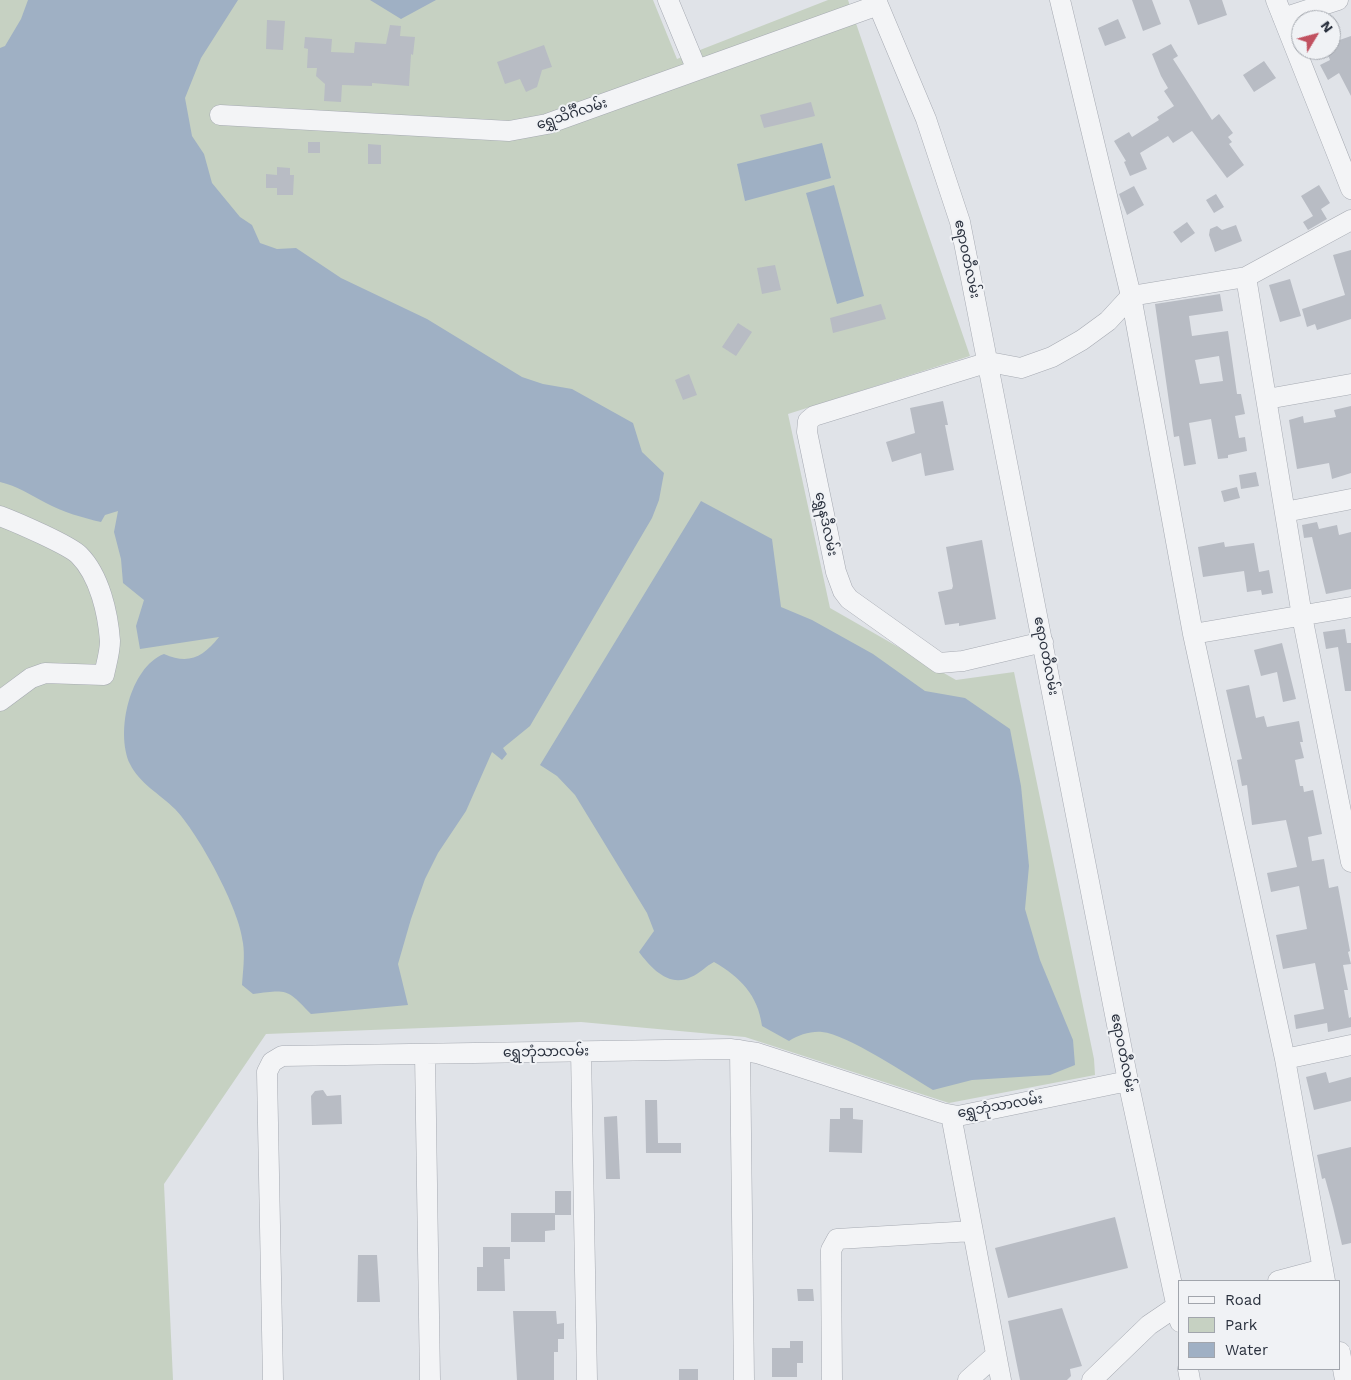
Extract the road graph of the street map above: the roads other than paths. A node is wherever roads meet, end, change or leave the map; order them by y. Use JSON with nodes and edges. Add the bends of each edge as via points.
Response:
{"nodes":[{"id":1,"x":668,"y":0,"type":"edge"},
{"id":2,"x":1060,"y":0,"type":"edge"},
{"id":3,"x":1338,"y":0,"type":"edge"},
{"id":4,"x":877,"y":2,"type":"edge"},
{"id":5,"x":1280,"y":9,"type":"edge"},
{"id":6,"x":697,"y":70,"type":"junction"},
{"id":7,"x":220,"y":115,"type":"dead end"},
{"id":8,"x":1351,"y":189,"type":"edge"},
{"id":9,"x":1351,"y":220,"type":"edge"},
{"id":10,"x":1246,"y":277,"type":"junction"},
{"id":11,"x":1131,"y":296,"type":"junction"},
{"id":12,"x":989,"y":362,"type":"junction"},
{"id":13,"x":1351,"y":384,"type":"edge"},
{"id":14,"x":1266,"y":399,"type":"junction"},
{"id":15,"x":1351,"y":499,"type":"edge"},
{"id":16,"x":1285,"y":512,"type":"junction"},
{"id":17,"x":0,"y":516,"type":"edge"},
{"id":18,"x":1351,"y":607,"type":"edge"},
{"id":19,"x":1302,"y":616,"type":"junction"},
{"id":20,"x":1193,"y":634,"type":"junction"},
{"id":21,"x":1044,"y":642,"type":"junction"},
{"id":22,"x":0,"y":701,"type":"edge"},
{"id":23,"x":1351,"y":862,"type":"edge"},
{"id":24,"x":1351,"y":1045,"type":"edge"},
{"id":25,"x":740,"y":1050,"type":"junction"},
{"id":26,"x":581,"y":1051,"type":"junction"},
{"id":27,"x":425,"y":1054,"type":"junction"},
{"id":28,"x":1285,"y":1059,"type":"junction"},
{"id":29,"x":1128,"y":1081,"type":"junction"},
{"id":30,"x":951,"y":1115,"type":"junction"},
{"id":31,"x":973,"y":1231,"type":"junction"},
{"id":32,"x":1324,"y":1275,"type":"edge"},
{"id":33,"x":1286,"y":1280,"type":"edge"},
{"id":34,"x":1178,"y":1306,"type":"edge"},
{"id":35,"x":1178,"y":1310,"type":"edge"},
{"id":36,"x":996,"y":1355,"type":"junction"},
{"id":37,"x":1341,"y":1358,"type":"edge"},
{"id":38,"x":273,"y":1380,"type":"edge"},
{"id":39,"x":430,"y":1380,"type":"edge"},
{"id":40,"x":587,"y":1380,"type":"edge"},
{"id":41,"x":744,"y":1380,"type":"edge"},
{"id":42,"x":832,"y":1380,"type":"edge"},
{"id":43,"x":968,"y":1380,"type":"edge"},
{"id":44,"x":1001,"y":1380,"type":"edge"},
{"id":45,"x":1092,"y":1380,"type":"edge"},
{"id":46,"x":1345,"y":1380,"type":"edge"}],
"edges":[{"from":1,"to":6,"type":"street"},
{"from":2,"to":11,"type":"street"},
{"from":3,"to":5,"type":"street"},
{"from":4,"to":6,"type":"street","name":"ရွှေသိင်္ဂီလမ်း"},
{"from":4,"to":12,"type":"street","name":"ဧရာဝတီလမ်း","via":[[926,119],[960,222]]},
{"from":5,"to":8,"type":"street"},
{"from":6,"to":7,"type":"street","name":"ရွှေသိင်္ဂီလမ်း","via":[[547,124],[509,131]]},
{"from":9,"to":10,"type":"street"},
{"from":10,"to":11,"type":"street"},
{"from":10,"to":14,"type":"street"},
{"from":11,"to":12,"type":"street","via":[[1108,320],[1052,357],[1021,368]]},
{"from":11,"to":20,"type":"street"},
{"from":12,"to":21,"type":"street","name":"ဧရာဝတီလမ်း"},
{"from":12,"to":21,"type":"street","name":"ရွှေနဒီလမ်း","via":[[814,416],[808,421],[807,432],[836,572],[843,591],[850,599],[939,663],[963,661]]},
{"from":13,"to":14,"type":"street"},
{"from":14,"to":16,"type":"street"},
{"from":15,"to":16,"type":"street"},
{"from":16,"to":19,"type":"street"},
{"from":17,"to":22,"type":"street","via":[[79,555],[91,572],[104,604],[110,643],[104,675],[45,673],[31,678]]},
{"from":18,"to":19,"type":"street"},
{"from":19,"to":20,"type":"street"},
{"from":19,"to":23,"type":"street"},
{"from":20,"to":28,"type":"street"},
{"from":21,"to":29,"type":"street","name":"ဧရာဝတီလမ်း"},
{"from":24,"to":28,"type":"street"},
{"from":25,"to":26,"type":"street","name":"ရွှေဘုံသာလမ်း"},
{"from":25,"to":30,"type":"street","name":"ရွှေဘုံသာလမ်း"},
{"from":25,"to":41,"type":"street"},
{"from":26,"to":27,"type":"street","name":"ရွှေဘုံသာလမ်း"},
{"from":26,"to":40,"type":"street"},
{"from":27,"to":38,"type":"street","name":"ရွှေဘုံသာလမ်း","via":[[282,1056],[269,1067]]},
{"from":27,"to":39,"type":"street"},
{"from":28,"to":32,"type":"street"},
{"from":29,"to":30,"type":"street","name":"ရွှေဘုံသာလမ်း","via":[[967,1115]]},
{"from":29,"to":34,"type":"street","name":"ဧရာဝတီလမ်း"},
{"from":30,"to":31,"type":"street"},
{"from":31,"to":36,"type":"street"},
{"from":31,"to":42,"type":"street","via":[[838,1239],[831,1250]]},
{"from":32,"to":33,"type":"street"},
{"from":35,"to":45,"type":"street","via":[[1149,1325]]},
{"from":36,"to":43,"type":"street"},
{"from":36,"to":44,"type":"street"},
{"from":37,"to":46,"type":"street"}]}
